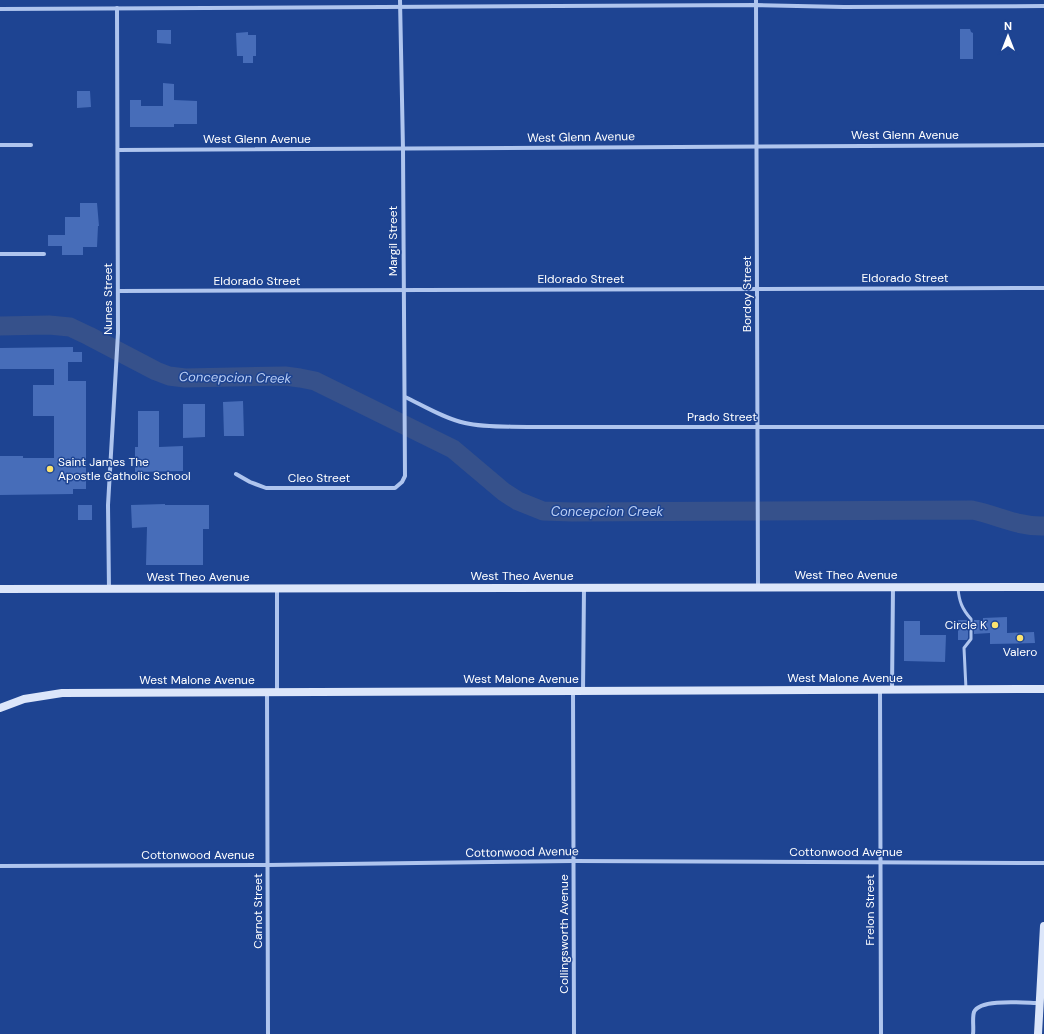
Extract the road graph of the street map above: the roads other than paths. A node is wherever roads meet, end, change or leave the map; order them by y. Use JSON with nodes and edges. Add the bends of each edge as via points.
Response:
{"nodes":[{"id":1,"x":400,"y":0,"type":"edge"},
{"id":2,"x":756,"y":2,"type":"edge"},
{"id":3,"x":1044,"y":6,"type":"edge"},
{"id":4,"x":400,"y":7,"type":"junction"},
{"id":5,"x":117,"y":8,"type":"junction"},
{"id":6,"x":0,"y":9,"type":"edge"},
{"id":7,"x":0,"y":145,"type":"edge"},
{"id":8,"x":31,"y":145,"type":"dead end"},
{"id":9,"x":757,"y":145,"type":"junction"},
{"id":10,"x":1044,"y":145,"type":"edge"},
{"id":11,"x":403,"y":149,"type":"junction"},
{"id":12,"x":118,"y":150,"type":"junction"},
{"id":13,"x":0,"y":254,"type":"edge"},
{"id":14,"x":44,"y":254,"type":"dead end"},
{"id":15,"x":757,"y":288,"type":"junction"},
{"id":16,"x":1044,"y":288,"type":"edge"},
{"id":17,"x":404,"y":290,"type":"junction"},
{"id":18,"x":118,"y":291,"type":"junction"},
{"id":19,"x":405,"y":397,"type":"junction"},
{"id":20,"x":758,"y":427,"type":"junction"},
{"id":21,"x":1044,"y":427,"type":"edge"},
{"id":22,"x":236,"y":474,"type":"dead end"},
{"id":23,"x":402,"y":482,"type":"joint"},
{"id":24,"x":758,"y":587,"type":"junction"},
{"id":25,"x":893,"y":587,"type":"junction"},
{"id":26,"x":958,"y":587,"type":"junction"},
{"id":27,"x":1044,"y":587,"type":"edge"},
{"id":28,"x":277,"y":588,"type":"junction"},
{"id":29,"x":584,"y":588,"type":"junction"},
{"id":30,"x":0,"y":589,"type":"edge"},
{"id":31,"x":109,"y":589,"type":"junction"},
{"id":32,"x":966,"y":689,"type":"junction"},
{"id":33,"x":1044,"y":689,"type":"edge"},
{"id":34,"x":573,"y":690,"type":"junction"},
{"id":35,"x":583,"y":690,"type":"junction"},
{"id":36,"x":880,"y":690,"type":"junction"},
{"id":37,"x":892,"y":690,"type":"junction"},
{"id":38,"x":267,"y":692,"type":"junction"},
{"id":39,"x":277,"y":692,"type":"junction"},
{"id":40,"x":0,"y":708,"type":"edge"},
{"id":41,"x":573,"y":861,"type":"junction"},
{"id":42,"x":880,"y":862,"type":"junction"},
{"id":43,"x":1044,"y":863,"type":"edge"},
{"id":44,"x":268,"y":865,"type":"junction"},
{"id":45,"x":0,"y":866,"type":"edge"},
{"id":46,"x":1044,"y":926,"type":"edge"},
{"id":47,"x":1040,"y":1002,"type":"junction"},
{"id":48,"x":268,"y":1034,"type":"edge"},
{"id":49,"x":574,"y":1034,"type":"edge"},
{"id":50,"x":881,"y":1034,"type":"edge"},
{"id":51,"x":973,"y":1034,"type":"edge"},
{"id":52,"x":1038,"y":1034,"type":"edge"}],
"edges":[{"from":1,"to":4,"type":"street","name":"Margil Street"},
{"from":2,"to":3,"type":"street","via":[[844,7]]},
{"from":2,"to":4,"type":"street"},
{"from":2,"to":9,"type":"street","name":"Bordoy Street"},
{"from":4,"to":5,"type":"street"},
{"from":4,"to":11,"type":"street","name":"Margil Street"},
{"from":5,"to":6,"type":"street"},
{"from":5,"to":12,"type":"street","name":"Nunes Street"},
{"from":7,"to":8,"type":"street"},
{"from":9,"to":10,"type":"street","name":"West Glenn Avenue"},
{"from":9,"to":11,"type":"street","name":"West Glenn Avenue"},
{"from":9,"to":15,"type":"street","name":"Bordoy Street"},
{"from":11,"to":12,"type":"street","name":"West Glenn Avenue"},
{"from":11,"to":17,"type":"street","name":"Margil Street"},
{"from":12,"to":18,"type":"street","name":"Nunes Street"},
{"from":13,"to":14,"type":"street"},
{"from":15,"to":16,"type":"street","name":"Eldorado Street"},
{"from":15,"to":17,"type":"street","name":"Eldorado Street"},
{"from":15,"to":20,"type":"street","name":"Bordoy Street"},
{"from":17,"to":18,"type":"street","name":"Eldorado Street"},
{"from":17,"to":19,"type":"street","name":"Margil Street"},
{"from":18,"to":31,"type":"street","name":"Nunes Street","via":[[108,504]]},
{"from":19,"to":20,"type":"street","name":"Prado Street","via":[[451,418],[484,426]]},
{"from":19,"to":23,"type":"street","name":"Margil Street","via":[[405,476]]},
{"from":20,"to":21,"type":"street","name":"Prado Street"},
{"from":20,"to":24,"type":"street","name":"Bordoy Street"},
{"from":22,"to":23,"type":"street","name":"Cleo Street","via":[[266,488],[395,488]]},
{"from":24,"to":25,"type":"street","name":"West Theo Avenue"},
{"from":24,"to":29,"type":"street","name":"West Theo Avenue"},
{"from":25,"to":26,"type":"street","name":"West Theo Avenue"},
{"from":25,"to":37,"type":"street"},
{"from":26,"to":27,"type":"street","name":"West Theo Avenue"},
{"from":26,"to":32,"type":"lane","via":[[963,610],[971,619],[971,639],[964,648]]},
{"from":28,"to":29,"type":"street","name":"West Theo Avenue"},
{"from":28,"to":31,"type":"street","name":"West Theo Avenue"},
{"from":28,"to":39,"type":"street"},
{"from":29,"to":35,"type":"street"},
{"from":30,"to":31,"type":"street","name":"West Theo Avenue"},
{"from":32,"to":33,"type":"street","name":"West Malone Avenue"},
{"from":32,"to":37,"type":"street","name":"West Malone Avenue"},
{"from":34,"to":35,"type":"street","name":"West Malone Avenue"},
{"from":34,"to":39,"type":"street","name":"West Malone Avenue"},
{"from":34,"to":41,"type":"street","name":"Collingsworth Avenue"},
{"from":35,"to":36,"type":"street","name":"West Malone Avenue"},
{"from":36,"to":37,"type":"street","name":"West Malone Avenue"},
{"from":36,"to":42,"type":"street","name":"Frelon Street"},
{"from":38,"to":39,"type":"street","name":"West Malone Avenue"},
{"from":38,"to":40,"type":"street","name":"West Malone Avenue","via":[[62,693],[24,699]]},
{"from":38,"to":44,"type":"street","name":"Carnot Street"},
{"from":41,"to":42,"type":"street","name":"Cottonwood Avenue"},
{"from":41,"to":44,"type":"street","name":"Cottonwood Avenue"},
{"from":41,"to":49,"type":"street","name":"Collingsworth Avenue"},
{"from":42,"to":43,"type":"street","name":"Cottonwood Avenue"},
{"from":42,"to":50,"type":"street","name":"Frelon Street"},
{"from":44,"to":45,"type":"street","name":"Cottonwood Avenue"},
{"from":44,"to":48,"type":"street","name":"Carnot Street"},
{"from":46,"to":47,"type":"street"},
{"from":47,"to":51,"type":"street","via":[[982,1005],[974,1013]]},
{"from":47,"to":52,"type":"street"}]}
